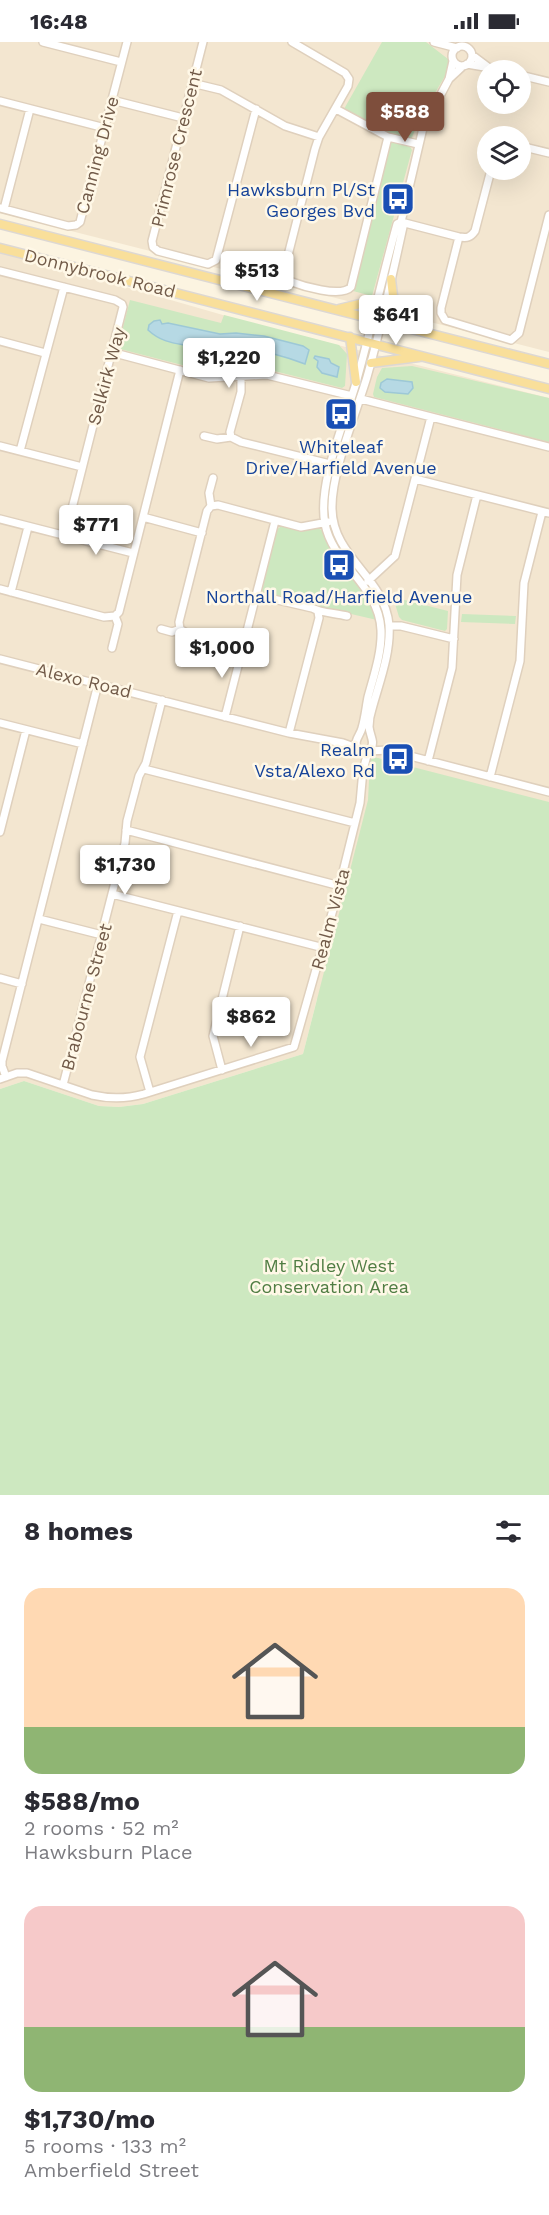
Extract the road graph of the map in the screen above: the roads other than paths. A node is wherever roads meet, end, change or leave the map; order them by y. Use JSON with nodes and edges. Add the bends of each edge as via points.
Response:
{"nodes":[{"id":1,"x":43,"y":42,"type":"edge"},
{"id":2,"x":127,"y":42,"type":"edge"},
{"id":3,"x":203,"y":42,"type":"edge"},
{"id":4,"x":292,"y":42,"type":"edge"},
{"id":5,"x":472,"y":42,"type":"edge"},
{"id":6,"x":436,"y":43,"type":"edge"},
{"id":7,"x":59,"y":44,"type":"edge"},
{"id":8,"x":461,"y":45,"type":"edge"},
{"id":9,"x":471,"y":53,"type":"junction"},
{"id":10,"x":453,"y":59,"type":"junction"},
{"id":11,"x":480,"y":60,"type":"edge"},
{"id":12,"x":121,"y":62,"type":"junction"},
{"id":13,"x":465,"y":65,"type":"junction"},
{"id":14,"x":477,"y":66,"type":"edge"},
{"id":15,"x":531,"y":78,"type":"edge"},
{"id":16,"x":449,"y":80,"type":"junction"},
{"id":17,"x":549,"y":82,"type":"edge"},
{"id":18,"x":192,"y":83,"type":"junction"},
{"id":19,"x":112,"y":100,"type":"junction"},
{"id":20,"x":0,"y":101,"type":"edge"},
{"id":21,"x":30,"y":109,"type":"junction"},
{"id":22,"x":256,"y":109,"type":"junction"},
{"id":23,"x":336,"y":109,"type":"junction"},
{"id":24,"x":183,"y":118,"type":"junction"},
{"id":25,"x":105,"y":128,"type":"junction"},
{"id":26,"x":319,"y":137,"type":"junction"},
{"id":27,"x":388,"y":137,"type":"junction"},
{"id":28,"x":418,"y":144,"type":"junction"},
{"id":29,"x":531,"y":149,"type":"edge"},
{"id":30,"x":549,"y":153,"type":"edge"},
{"id":31,"x":488,"y":180,"type":"edge"},
{"id":32,"x":2,"y":208,"type":"edge"},
{"id":33,"x":549,"y":215,"type":"edge"},
{"id":34,"x":400,"y":222,"type":"junction"},
{"id":35,"x":0,"y":224,"type":"edge"},
{"id":36,"x":459,"y":237,"type":"junction"},
{"id":37,"x":0,"y":248,"type":"edge"},
{"id":38,"x":0,"y":271,"type":"edge"},
{"id":39,"x":391,"y":279,"type":"junction"},
{"id":40,"x":64,"y":287,"type":"junction"},
{"id":41,"x":376,"y":300,"type":"junction"},
{"id":42,"x":339,"y":309,"type":"junction"},
{"id":43,"x":376,"y":319,"type":"junction"},
{"id":44,"x":399,"y":325,"type":"junction"},
{"id":45,"x":350,"y":337,"type":"junction"},
{"id":46,"x":0,"y":341,"type":"edge"},
{"id":47,"x":371,"y":342,"type":"junction"},
{"id":48,"x":111,"y":352,"type":"junction"},
{"id":49,"x":45,"y":353,"type":"junction"},
{"id":50,"x":425,"y":356,"type":"junction"},
{"id":51,"x":371,"y":363,"type":"junction"},
{"id":52,"x":549,"y":364,"type":"edge"},
{"id":53,"x":180,"y":370,"type":"junction"},
{"id":54,"x":241,"y":375,"type":"junction"},
{"id":55,"x":356,"y":382,"type":"junction"},
{"id":56,"x":549,"y":388,"type":"edge"},
{"id":57,"x":352,"y":396,"type":"junction"},
{"id":58,"x":361,"y":399,"type":"junction"},
{"id":59,"x":431,"y":417,"type":"junction"},
{"id":60,"x":204,"y":436,"type":"dead end"},
{"id":61,"x":231,"y":437,"type":"junction"},
{"id":62,"x":0,"y":446,"type":"edge"},
{"id":63,"x":549,"y":447,"type":"edge"},
{"id":64,"x":20,"y":451,"type":"junction"},
{"id":65,"x":335,"y":465,"type":"junction"},
{"id":66,"x":82,"y":466,"type":"junction"},
{"id":67,"x":213,"y":478,"type":"dead end"},
{"id":68,"x":415,"y":479,"type":"junction"},
{"id":69,"x":477,"y":495,"type":"junction"},
{"id":70,"x":211,"y":506,"type":"junction"},
{"id":71,"x":546,"y":512,"type":"edge"},
{"id":72,"x":143,"y":517,"type":"junction"},
{"id":73,"x":0,"y":519,"type":"edge"},
{"id":74,"x":275,"y":521,"type":"junction"},
{"id":75,"x":333,"y":521,"type":"junction"},
{"id":76,"x":325,"y":523,"type":"junction"},
{"id":77,"x":28,"y":526,"type":"junction"},
{"id":78,"x":202,"y":533,"type":"junction"},
{"id":79,"x":65,"y":536,"type":"junction"},
{"id":80,"x":133,"y":553,"type":"junction"},
{"id":81,"x":370,"y":579,"type":"junction"},
{"id":82,"x":363,"y":584,"type":"junction"},
{"id":83,"x":0,"y":589,"type":"edge"},
{"id":84,"x":11,"y":592,"type":"junction"},
{"id":85,"x":256,"y":595,"type":"junction"},
{"id":86,"x":318,"y":612,"type":"junction"},
{"id":87,"x":115,"y":616,"type":"junction"},
{"id":88,"x":347,"y":616,"type":"dead end"},
{"id":89,"x":389,"y":626,"type":"junction"},
{"id":90,"x":160,"y":629,"type":"dead end"},
{"id":91,"x":180,"y":629,"type":"junction"},
{"id":92,"x":454,"y":639,"type":"junction"},
{"id":93,"x":243,"y":647,"type":"junction"},
{"id":94,"x":112,"y":648,"type":"dead end"},
{"id":95,"x":0,"y":659,"type":"edge"},
{"id":96,"x":98,"y":684,"type":"junction"},
{"id":97,"x":162,"y":700,"type":"junction"},
{"id":98,"x":225,"y":717,"type":"junction"},
{"id":99,"x":0,"y":723,"type":"edge"},
{"id":100,"x":26,"y":730,"type":"junction"},
{"id":101,"x":289,"y":733,"type":"junction"},
{"id":102,"x":357,"y":737,"type":"junction"},
{"id":103,"x":372,"y":739,"type":"junction"},
{"id":104,"x":343,"y":743,"type":"junction"},
{"id":105,"x":83,"y":744,"type":"junction"},
{"id":106,"x":358,"y":749,"type":"junction"},
{"id":107,"x":387,"y":750,"type":"junction"},
{"id":108,"x":369,"y":751,"type":"junction"},
{"id":109,"x":428,"y":761,"type":"junction"},
{"id":110,"x":144,"y":769,"type":"junction"},
{"id":111,"x":363,"y":770,"type":"junction"},
{"id":112,"x":490,"y":777,"type":"junction"},
{"id":113,"x":549,"y":792,"type":"edge"},
{"id":114,"x":355,"y":823,"type":"junction"},
{"id":115,"x":126,"y":831,"type":"junction"},
{"id":116,"x":0,"y":832,"type":"edge"},
{"id":117,"x":340,"y":886,"type":"junction"},
{"id":118,"x":112,"y":894,"type":"junction"},
{"id":119,"x":178,"y":910,"type":"junction"},
{"id":120,"x":39,"y":919,"type":"junction"},
{"id":121,"x":240,"y":926,"type":"junction"},
{"id":122,"x":102,"y":935,"type":"junction"},
{"id":123,"x":324,"y":948,"type":"junction"},
{"id":124,"x":0,"y":978,"type":"edge"},
{"id":125,"x":22,"y":984,"type":"junction"},
{"id":126,"x":222,"y":1070,"type":"junction"},
{"id":127,"x":3,"y":1078,"type":"edge"},
{"id":128,"x":63,"y":1085,"type":"junction"},
{"id":129,"x":150,"y":1092,"type":"junction"}],
"edges":[{"from":1,"to":7,"type":"street"},
{"from":2,"to":12,"type":"street","name":"Canning Drive"},
{"from":3,"to":18,"type":"street","name":"Primrose Crescent"},
{"from":4,"to":23,"type":"street","via":[[345,73],[349,82]]},
{"from":5,"to":9,"type":"street"},
{"from":6,"to":8,"type":"street"},
{"from":6,"to":10,"type":"street"},
{"from":7,"to":12,"type":"street"},
{"from":8,"to":9,"type":"street"},
{"from":8,"to":10,"type":"street","via":[[453,52]]},
{"from":9,"to":11,"type":"street"},
{"from":9,"to":13,"type":"street"},
{"from":10,"to":13,"type":"street"},
{"from":10,"to":16,"type":"street"},
{"from":12,"to":19,"type":"street","name":"Canning Drive"},
{"from":13,"to":14,"type":"street"},
{"from":13,"to":16,"type":"street"},
{"from":15,"to":17,"type":"street"},
{"from":16,"to":28,"type":"street","via":[[426,119]]},
{"from":18,"to":22,"type":"street","via":[[221,90]]},
{"from":18,"to":24,"type":"street","name":"Primrose Crescent"},
{"from":19,"to":24,"type":"street"},
{"from":19,"to":25,"type":"street","name":"Canning Drive"},
{"from":20,"to":21,"type":"street"},
{"from":21,"to":25,"type":"street"},
{"from":21,"to":32,"type":"street"},
{"from":22,"to":24,"type":"street","name":"Primrose Crescent","via":[[218,258],[208,264],[158,251],[152,243]]},
{"from":22,"to":26,"type":"street","via":[[285,126]]},
{"from":23,"to":26,"type":"street"},
{"from":23,"to":27,"type":"street"},
{"from":25,"to":32,"type":"street","name":"Canning Drive","via":[[81,220],[76,225]]},
{"from":26,"to":27,"type":"street","via":[[284,275],[293,283],[342,293],[352,284]]},
{"from":27,"to":28,"type":"street"},
{"from":28,"to":34,"type":"street"},
{"from":29,"to":30,"type":"street"},
{"from":31,"to":36,"type":"street","via":[[475,231],[467,238]]},
{"from":33,"to":36,"type":"street","via":[[519,333],[512,339],[442,317]]},
{"from":34,"to":36,"type":"street"},
{"from":34,"to":39,"type":"street","via":[[403,226]]},
{"from":34,"to":41,"type":"street"},
{"from":35,"to":42,"type":"main road","name":"Donnybrook Road"},
{"from":37,"to":45,"type":"main road","name":"Donnybrook Road"},
{"from":38,"to":40,"type":"street","name":"Selkirk Way"},
{"from":39,"to":43,"type":"street"},
{"from":39,"to":44,"type":"main road"},
{"from":40,"to":48,"type":"street","name":"Selkirk Way","via":[[122,304]]},
{"from":40,"to":49,"type":"street"},
{"from":41,"to":42,"type":"main road"},
{"from":41,"to":43,"type":"street"},
{"from":42,"to":43,"type":"main road","name":"Donnybrook Road"},
{"from":43,"to":44,"type":"main road","name":"Donnybrook Road"},
{"from":43,"to":47,"type":"street"},
{"from":44,"to":52,"type":"main road","name":"Donnybrook Road"},
{"from":45,"to":47,"type":"main road","name":"Donnybrook Road"},
{"from":45,"to":55,"type":"main road"},
{"from":46,"to":49,"type":"street"},
{"from":47,"to":50,"type":"main road","name":"Donnybrook Road"},
{"from":47,"to":51,"type":"street"},
{"from":47,"to":55,"type":"street"},
{"from":48,"to":53,"type":"street"},
{"from":48,"to":66,"type":"street","name":"Selkirk Way"},
{"from":49,"to":64,"type":"street"},
{"from":50,"to":51,"type":"main road"},
{"from":50,"to":56,"type":"main road","name":"Donnybrook Road"},
{"from":51,"to":58,"type":"street"},
{"from":53,"to":54,"type":"street","via":[[209,378]]},
{"from":53,"to":72,"type":"street"},
{"from":54,"to":57,"type":"street","via":[[267,375]]},
{"from":54,"to":61,"type":"street"},
{"from":55,"to":57,"type":"street"},
{"from":57,"to":65,"type":"street"},
{"from":58,"to":59,"type":"street"},
{"from":58,"to":65,"type":"street"},
{"from":59,"to":63,"type":"street"},
{"from":59,"to":68,"type":"street"},
{"from":60,"to":61,"type":"street"},
{"from":61,"to":65,"type":"street"},
{"from":62,"to":64,"type":"street"},
{"from":64,"to":66,"type":"street"},
{"from":65,"to":75,"type":"street"},
{"from":65,"to":76,"type":"street","via":[[324,502]]},
{"from":66,"to":79,"type":"street","name":"Selkirk Way"},
{"from":67,"to":70,"type":"street","via":[[208,494]]},
{"from":68,"to":69,"type":"street"},
{"from":68,"to":81,"type":"street","via":[[395,556]]},
{"from":69,"to":71,"type":"street"},
{"from":69,"to":92,"type":"street","via":[[457,575]]},
{"from":70,"to":74,"type":"street"},
{"from":70,"to":78,"type":"street"},
{"from":71,"to":112,"type":"street","via":[[524,582],[520,661]]},
{"from":72,"to":78,"type":"street"},
{"from":72,"to":80,"type":"street"},
{"from":73,"to":77,"type":"street"},
{"from":74,"to":76,"type":"street","via":[[306,527]]},
{"from":74,"to":85,"type":"street"},
{"from":75,"to":76,"type":"street"},
{"from":75,"to":81,"type":"street","via":[[343,548]]},
{"from":76,"to":82,"type":"street","via":[[334,547]]},
{"from":77,"to":79,"type":"street"},
{"from":77,"to":84,"type":"street"},
{"from":78,"to":91,"type":"street"},
{"from":79,"to":80,"type":"street"},
{"from":80,"to":87,"type":"street"},
{"from":81,"to":82,"type":"street"},
{"from":81,"to":89,"type":"street","via":[[381,597]]},
{"from":82,"to":102,"type":"street","via":[[375,602],[382,633]]},
{"from":83,"to":84,"type":"street"},
{"from":84,"to":87,"type":"street","via":[[104,617]]},
{"from":85,"to":86,"type":"street"},
{"from":85,"to":93,"type":"street"},
{"from":86,"to":88,"type":"street"},
{"from":86,"to":101,"type":"street"},
{"from":87,"to":94,"type":"street","via":[[118,624]]},
{"from":89,"to":92,"type":"street"},
{"from":89,"to":103,"type":"street","via":[[387,653],[370,716]]},
{"from":90,"to":91,"type":"street"},
{"from":91,"to":93,"type":"street"},
{"from":92,"to":109,"type":"street","via":[[452,668]]},
{"from":93,"to":98,"type":"street"},
{"from":95,"to":96,"type":"street","name":"Alexo Road"},
{"from":96,"to":97,"type":"street","name":"Alexo Road"},
{"from":96,"to":105,"type":"street"},
{"from":97,"to":98,"type":"street","name":"Alexo Road"},
{"from":97,"to":110,"type":"street","name":"Brabourne Street"},
{"from":98,"to":101,"type":"street","name":"Alexo Road"},
{"from":99,"to":100,"type":"street"},
{"from":100,"to":105,"type":"street"},
{"from":100,"to":116,"type":"street"},
{"from":101,"to":104,"type":"street","name":"Alexo Road"},
{"from":102,"to":103,"type":"street","via":[[364,734]]},
{"from":102,"to":104,"type":"street"},
{"from":102,"to":106,"type":"street"},
{"from":103,"to":107,"type":"street"},
{"from":103,"to":108,"type":"street"},
{"from":104,"to":106,"type":"street","name":"Alexo Road"},
{"from":105,"to":120,"type":"street"},
{"from":106,"to":108,"type":"street"},
{"from":106,"to":111,"type":"street","name":"Realm Vista"},
{"from":107,"to":108,"type":"street"},
{"from":107,"to":109,"type":"street"},
{"from":108,"to":111,"type":"street","name":"Realm Vista"},
{"from":109,"to":112,"type":"street"},
{"from":110,"to":114,"type":"street"},
{"from":110,"to":115,"type":"street","name":"Brabourne Street"},
{"from":111,"to":114,"type":"street","name":"Realm Vista"},
{"from":112,"to":113,"type":"street"},
{"from":114,"to":117,"type":"street","name":"Realm Vista"},
{"from":115,"to":117,"type":"street"},
{"from":115,"to":118,"type":"street","name":"Brabourne Street"},
{"from":117,"to":123,"type":"street","name":"Realm Vista"},
{"from":118,"to":119,"type":"street"},
{"from":118,"to":122,"type":"street","name":"Brabourne Street"},
{"from":119,"to":121,"type":"street"},
{"from":119,"to":129,"type":"street","via":[[140,1057]]},
{"from":120,"to":122,"type":"street"},
{"from":120,"to":125,"type":"street"},
{"from":121,"to":123,"type":"street"},
{"from":121,"to":126,"type":"street","via":[[213,1035]]},
{"from":122,"to":128,"type":"street","name":"Brabourne Street"},
{"from":123,"to":126,"type":"street","name":"Realm Vista","via":[[294,1047]]},
{"from":124,"to":125,"type":"street"},
{"from":125,"to":127,"type":"street","via":[[2,1064]]},
{"from":126,"to":129,"type":"street","name":"Realm Vista"},
{"from":127,"to":128,"type":"street","name":"Realm Vista","via":[[27,1073]]},
{"from":128,"to":129,"type":"street","name":"Realm Vista","via":[[113,1098]]}]}
